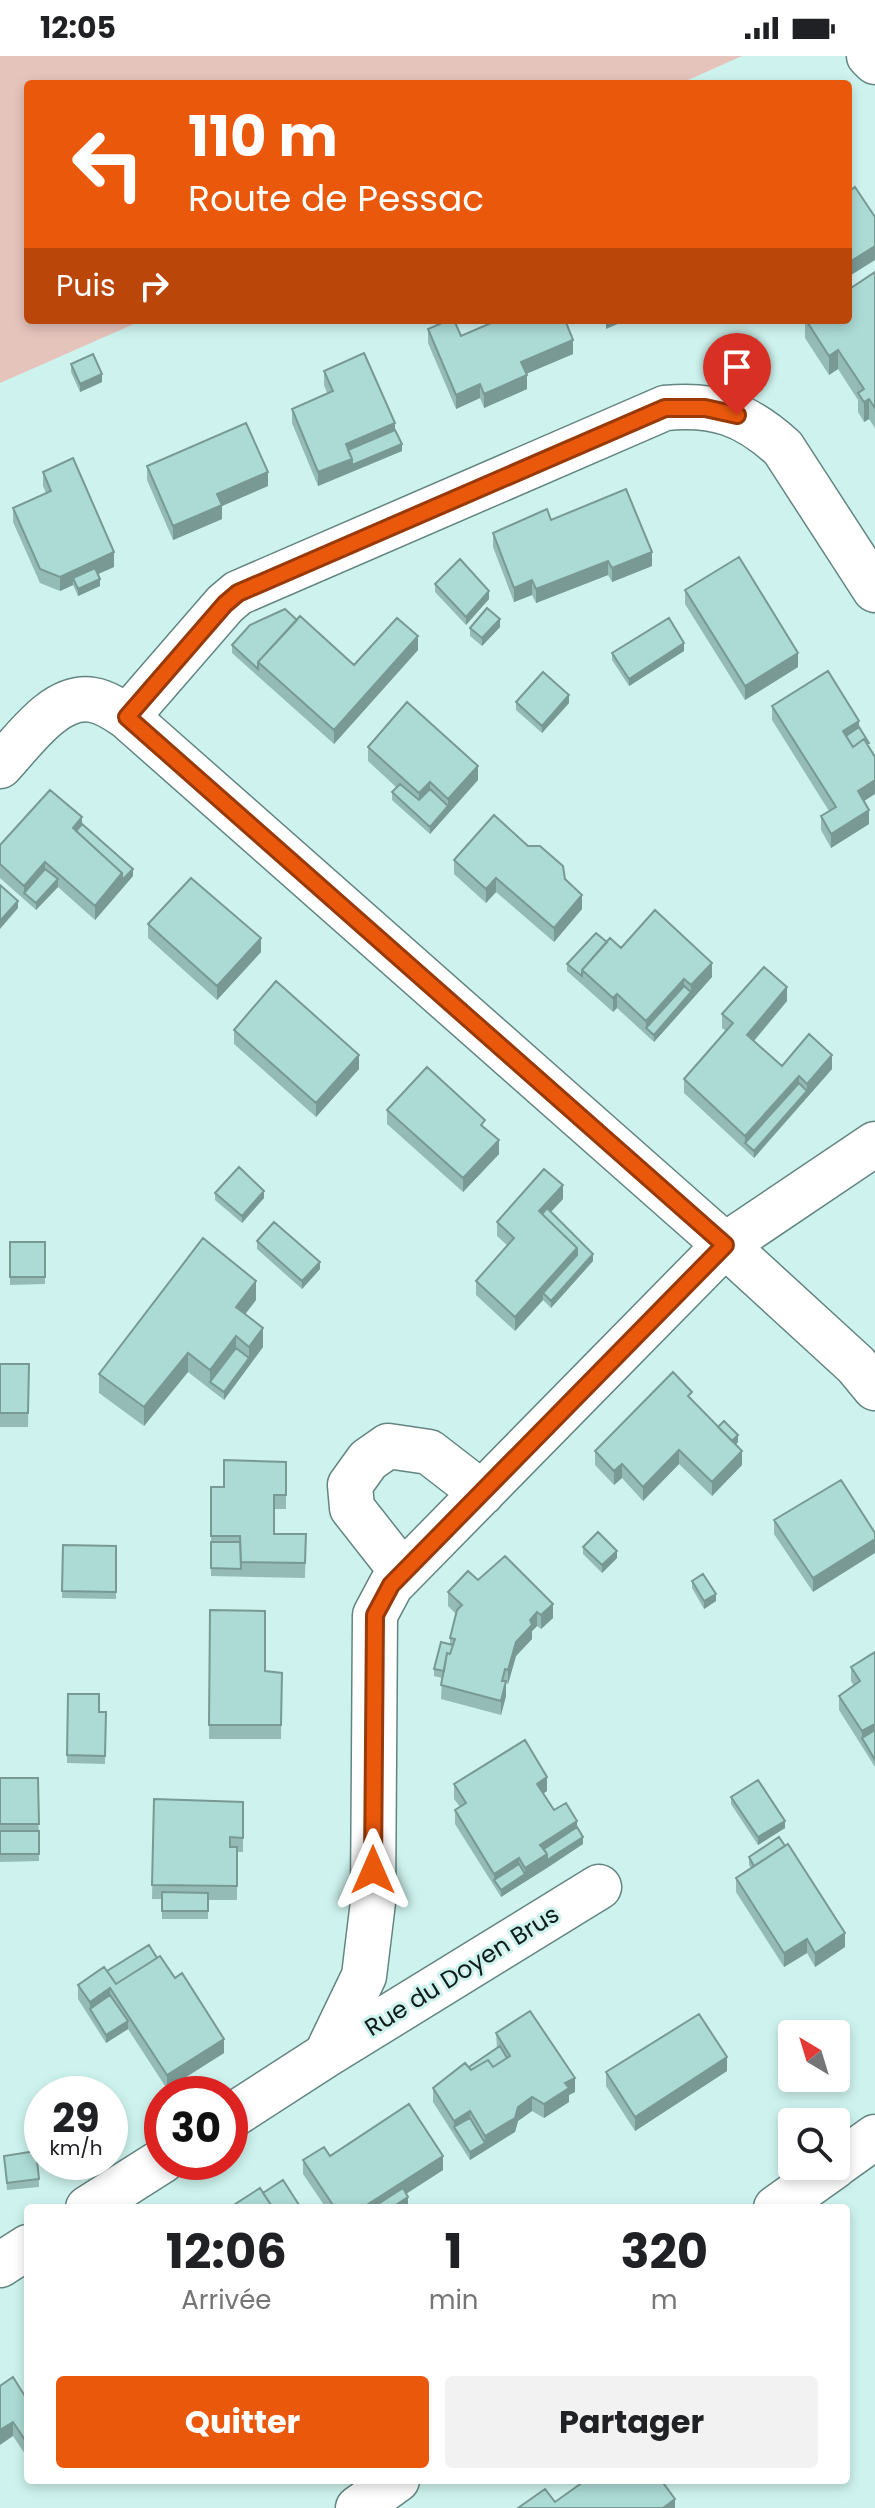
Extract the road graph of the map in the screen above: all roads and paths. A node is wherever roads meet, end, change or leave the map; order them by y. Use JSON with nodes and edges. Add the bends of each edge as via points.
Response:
{"nodes":[{"id":1,"x":869,"y":56,"type":"edge"},
{"id":2,"x":875,"y":62,"type":"edge"},
{"id":3,"x":875,"y":590,"type":"edge"},
{"id":4,"x":110,"y":708,"type":"junction"},
{"id":5,"x":0,"y":766,"type":"edge"},
{"id":6,"x":875,"y":1144,"type":"edge"},
{"id":7,"x":725,"y":1245,"type":"junction"},
{"id":8,"x":875,"y":1388,"type":"edge"},
{"id":9,"x":482,"y":1493,"type":"junction"},
{"id":10,"x":403,"y":1573,"type":"junction"},
{"id":11,"x":599,"y":1887,"type":"dead end"},
{"id":12,"x":326,"y":2055,"type":"junction"},
{"id":13,"x":248,"y":2105,"type":"edge"},
{"id":14,"x":875,"y":2137,"type":"edge"},
{"id":15,"x":850,"y":2155,"type":"edge"},
{"id":16,"x":144,"y":2172,"type":"edge"},
{"id":17,"x":815,"y":2180,"type":"edge"},
{"id":18,"x":94,"y":2204,"type":"edge"},
{"id":19,"x":782,"y":2204,"type":"edge"},
{"id":20,"x":24,"y":2250,"type":"edge"},
{"id":21,"x":0,"y":2265,"type":"edge"},
{"id":22,"x":391,"y":2484,"type":"edge"},
{"id":23,"x":358,"y":2508,"type":"edge"}],
"edges":[{"from":1,"to":2,"type":"street"},
{"from":3,"to":4,"type":"street","via":[[773,439],[729,412],[665,408],[238,593]]},
{"from":4,"to":5,"type":"street","via":[[72,700],[46,718]]},
{"from":4,"to":7,"type":"street"},
{"from":6,"to":7,"type":"street","name":"Rue du Doyen Brus"},
{"from":7,"to":8,"type":"street"},
{"from":7,"to":9,"type":"street","name":"Rue du Doyen Brus"},
{"from":9,"to":10,"type":"street","name":"Rue du Doyen Brus"},
{"from":9,"to":10,"type":"street","via":[[429,1452],[388,1446],[368,1460],[350,1485],[352,1508]]},
{"from":10,"to":12,"type":"street","name":"Rue du Doyen Brus","via":[[375,1615],[373,1902],[364,1976]]},
{"from":11,"to":12,"type":"street","name":"Rue du Doyen Brus"},
{"from":12,"to":13,"type":"street","name":"Rue du Doyen Brus"},
{"from":14,"to":15,"type":"street"},
{"from":16,"to":18,"type":"street"},
{"from":17,"to":19,"type":"street"},
{"from":20,"to":21,"type":"street"},
{"from":22,"to":23,"type":"street"}]}
